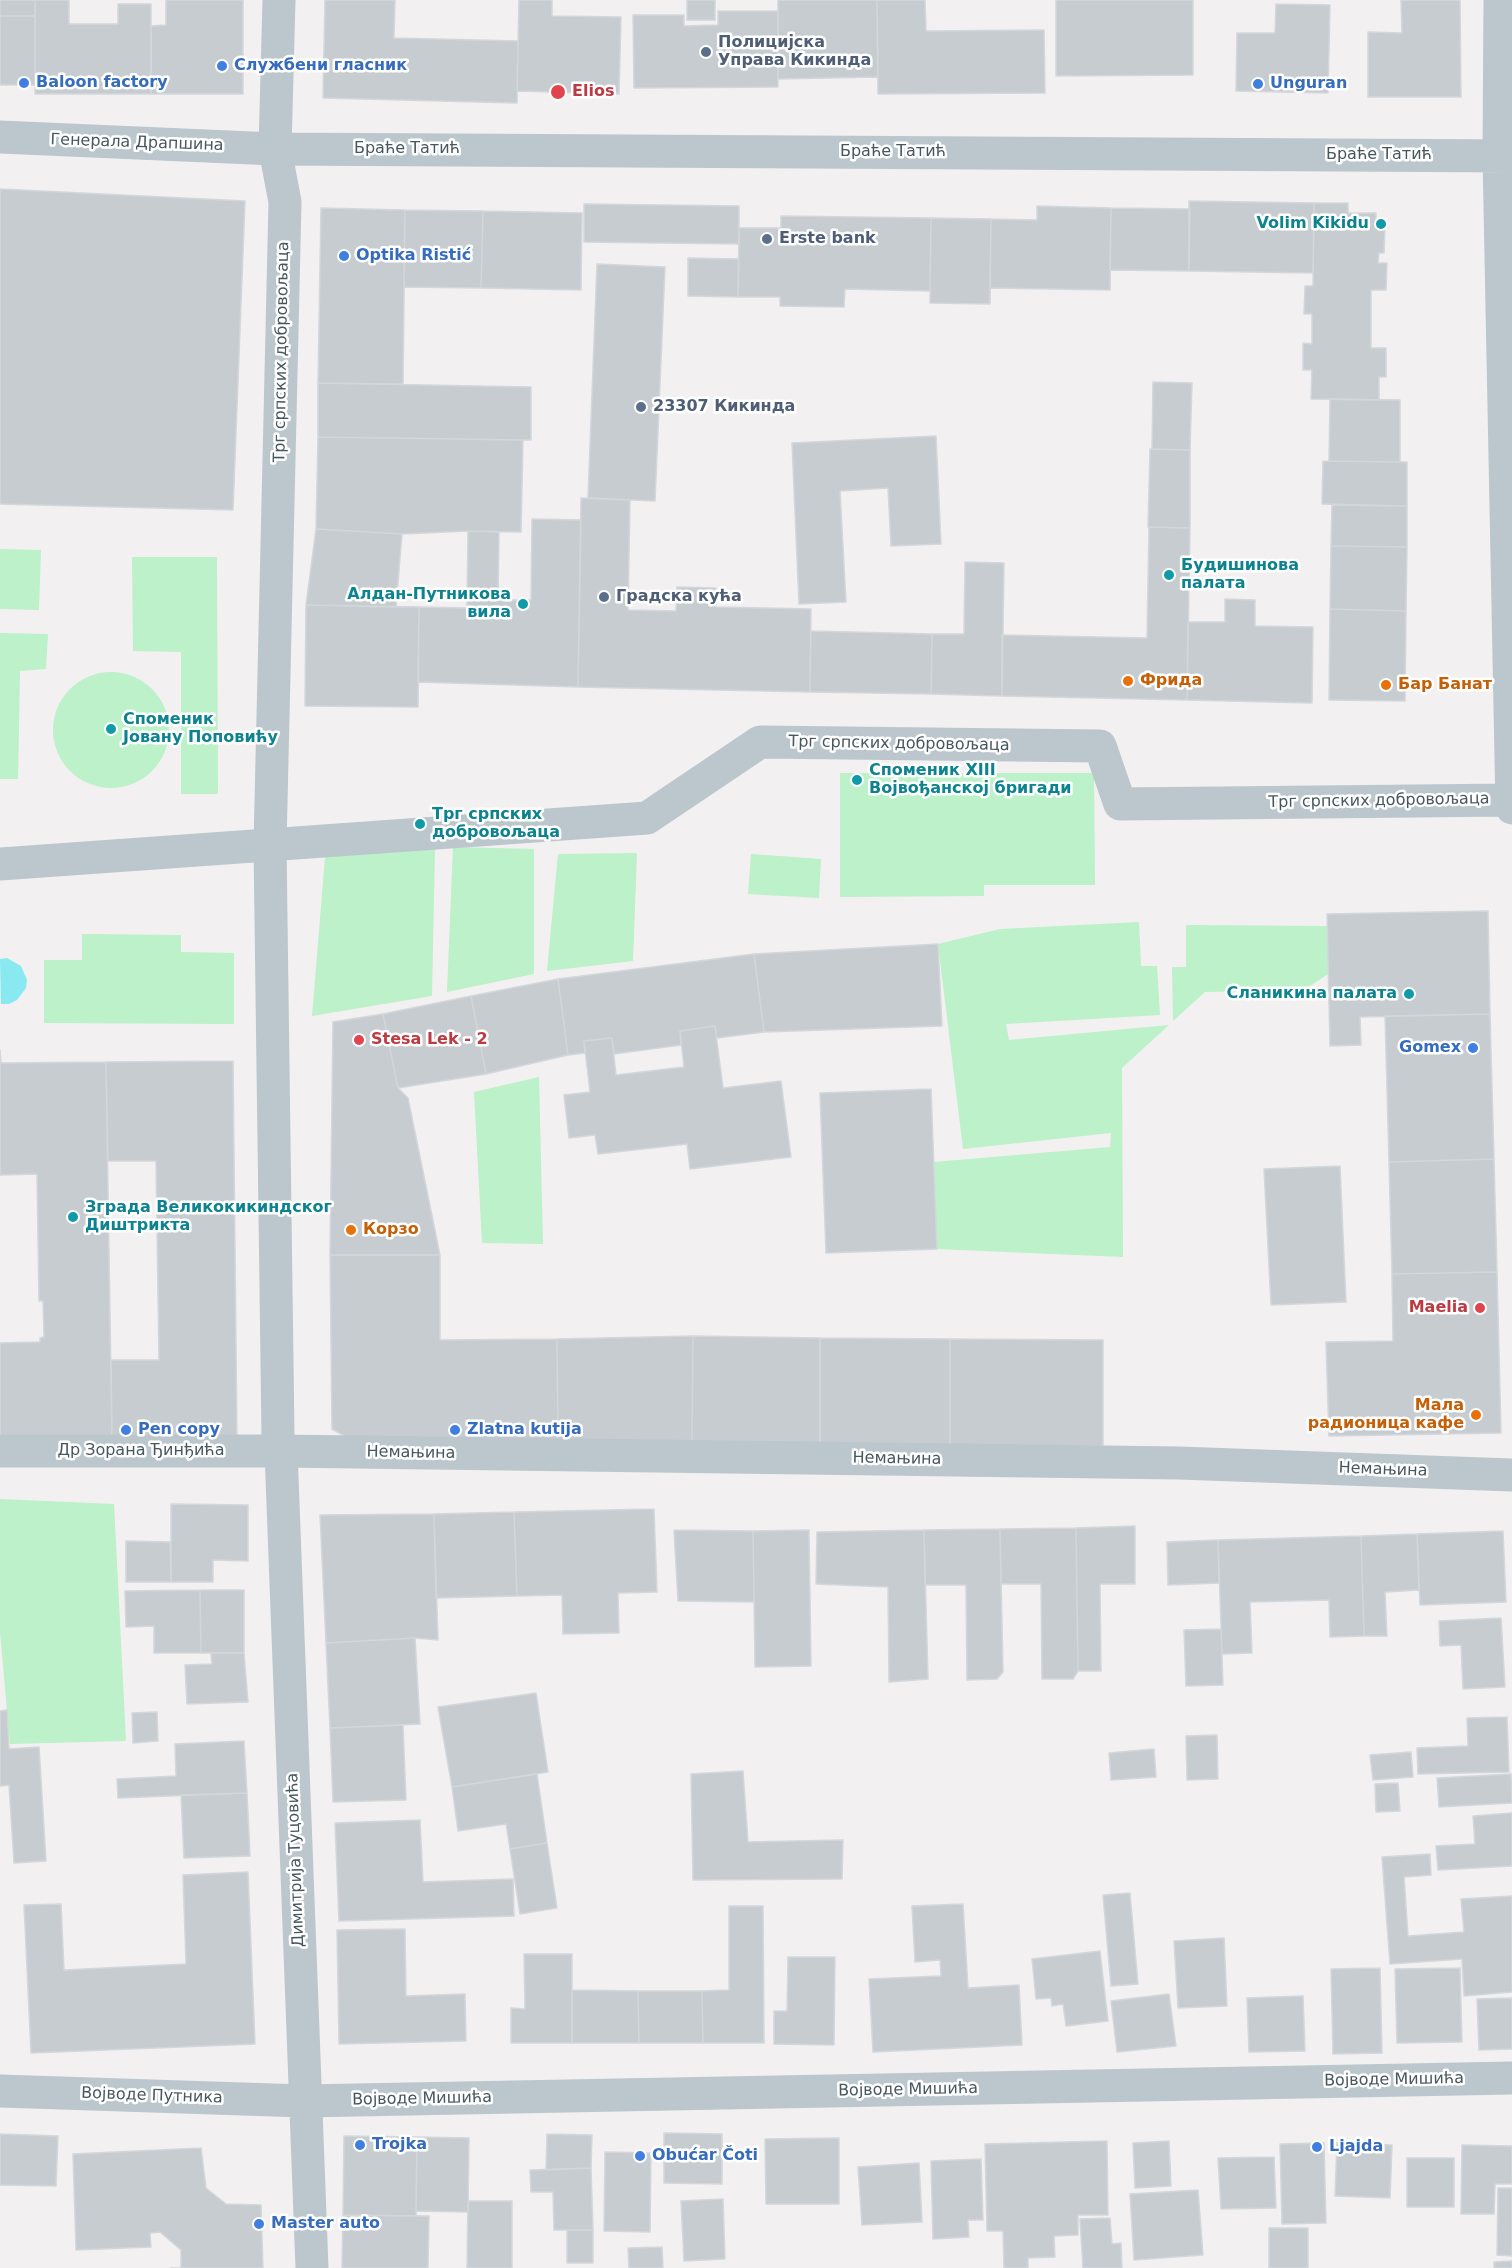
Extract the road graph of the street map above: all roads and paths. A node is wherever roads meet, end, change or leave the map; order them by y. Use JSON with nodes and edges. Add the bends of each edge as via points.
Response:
{"nodes":[{"id":1,"x":279,"y":0,"type":"edge"},
{"id":2,"x":1500,"y":0,"type":"edge"},
{"id":3,"x":0,"y":138,"type":"edge"},
{"id":4,"x":275,"y":149,"type":"junction"},
{"id":5,"x":1505,"y":156,"type":"edge"},
{"id":6,"x":1512,"y":800,"type":"edge"},
{"id":7,"x":1512,"y":807,"type":"edge"},
{"id":8,"x":270,"y":845,"type":"junction"},
{"id":9,"x":0,"y":864,"type":"edge"},
{"id":10,"x":0,"y":1451,"type":"edge"},
{"id":11,"x":281,"y":1451,"type":"junction"},
{"id":12,"x":1512,"y":1475,"type":"edge"},
{"id":13,"x":1512,"y":2078,"type":"edge"},
{"id":14,"x":0,"y":2091,"type":"edge"},
{"id":15,"x":304,"y":2101,"type":"junction"},
{"id":16,"x":312,"y":2268,"type":"edge"}],
"edges":[{"from":1,"to":4,"type":"street","name":"Трг српских добровољаца"},
{"from":2,"to":5,"type":"street"},
{"from":3,"to":4,"type":"street","name":"Генерала Драпшина"},
{"from":4,"to":5,"type":"street","name":"Браће Татић"},
{"from":4,"to":8,"type":"street","name":"Трг српских добровољаца","via":[[285,202]]},
{"from":5,"to":6,"type":"street"},
{"from":6,"to":7,"type":"street"},
{"from":6,"to":8,"type":"street","name":"Трг српских добровољаца","via":[[1120,804],[1100,746],[760,742],[647,818]]},
{"from":8,"to":9,"type":"street","name":"Трг српских добровољаца"},
{"from":8,"to":11,"type":"street","name":"Трг српских добровољаца"},
{"from":10,"to":11,"type":"street","name":"Др Зорана Ђинђића"},
{"from":11,"to":12,"type":"street","name":"Немањина","via":[[1179,1463]]},
{"from":11,"to":15,"type":"street","name":"Димитрија Туцовића"},
{"from":13,"to":15,"type":"street","name":"Војводе Мишића"},
{"from":14,"to":15,"type":"street","name":"Војводе Путника"},
{"from":15,"to":16,"type":"street","name":"Димитрија Туцовића"}]}
